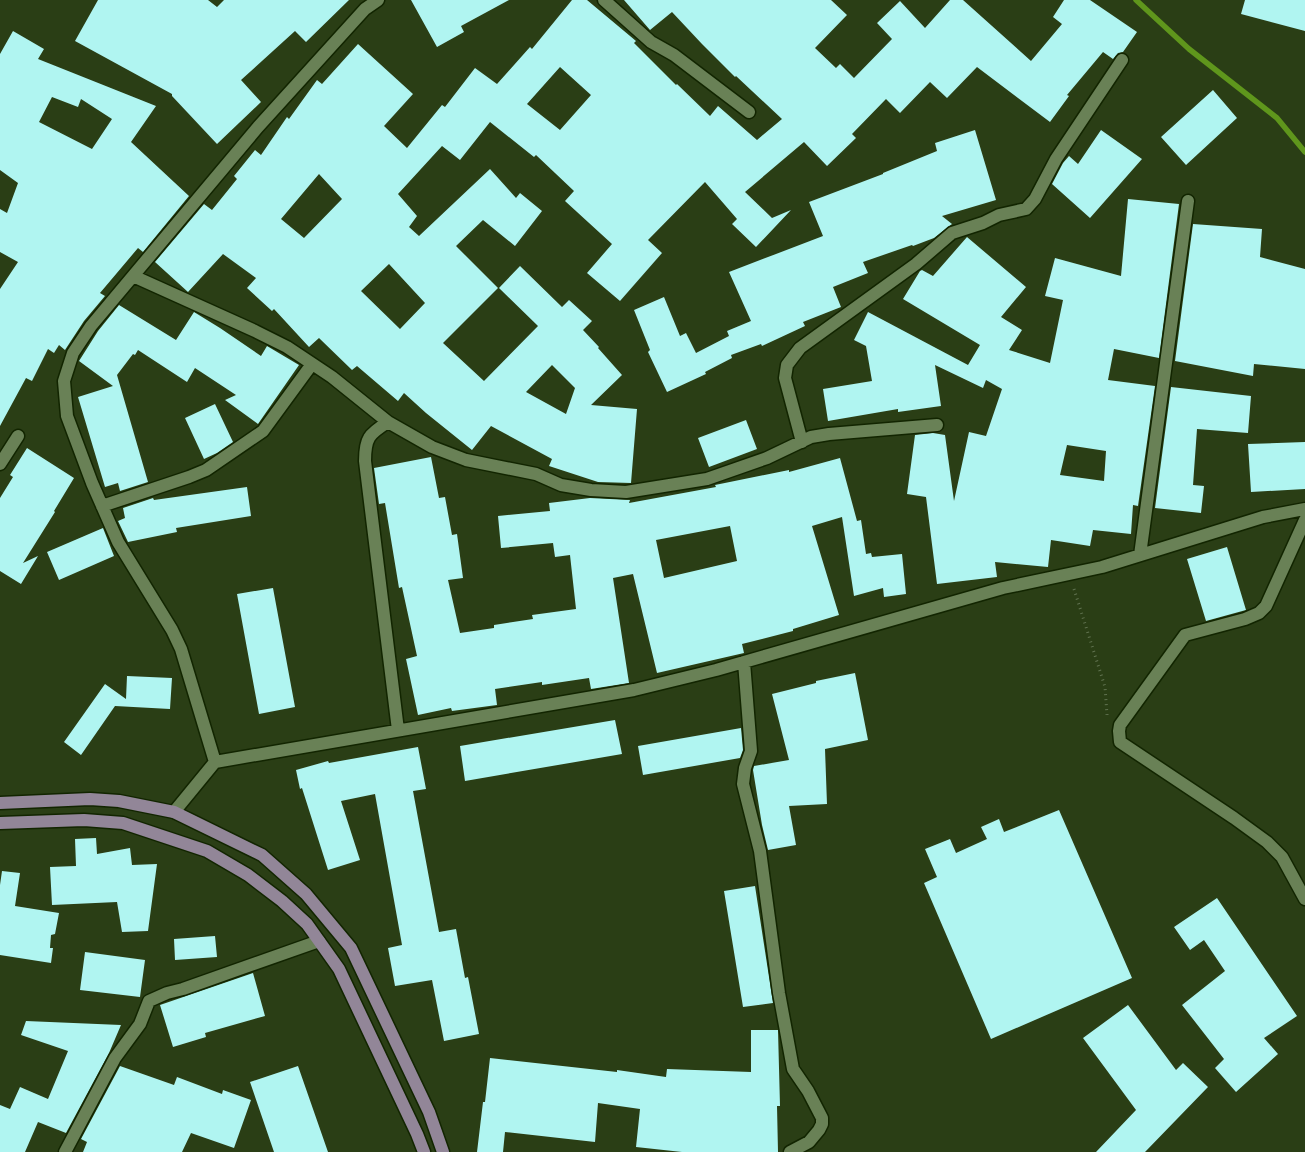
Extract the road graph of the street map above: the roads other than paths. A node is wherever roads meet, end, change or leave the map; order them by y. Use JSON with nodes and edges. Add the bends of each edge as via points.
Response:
{"nodes":[{"id":1,"x":378,"y":0,"type":"edge"},
{"id":2,"x":604,"y":0,"type":"edge"},
{"id":3,"x":1122,"y":60,"type":"dead end"},
{"id":4,"x":749,"y":112,"type":"dead end"},
{"id":5,"x":1188,"y":201,"type":"dead end"},
{"id":6,"x":133,"y":276,"type":"junction"},
{"id":7,"x":312,"y":364,"type":"junction"},
{"id":8,"x":388,"y":422,"type":"junction"},
{"id":9,"x":937,"y":425,"type":"dead end"},
{"id":10,"x":18,"y":436,"type":"dead end"},
{"id":11,"x":802,"y":442,"type":"junction"},
{"id":12,"x":0,"y":464,"type":"edge"},
{"id":13,"x":102,"y":506,"type":"junction"},
{"id":14,"x":1305,"y":508,"type":"edge"},
{"id":15,"x":1305,"y":520,"type":"edge"},
{"id":16,"x":1140,"y":555,"type":"junction"},
{"id":17,"x":744,"y":662,"type":"junction"},
{"id":18,"x":398,"y":730,"type":"junction"},
{"id":19,"x":214,"y":762,"type":"junction"},
{"id":20,"x":0,"y":803,"type":"edge"},
{"id":21,"x":174,"y":812,"type":"junction"},
{"id":22,"x":0,"y":823,"type":"edge"},
{"id":23,"x":1305,"y":899,"type":"edge"},
{"id":24,"x":319,"y":941,"type":"junction"},
{"id":25,"x":65,"y":1152,"type":"edge"},
{"id":26,"x":424,"y":1152,"type":"edge"},
{"id":27,"x":443,"y":1152,"type":"edge"},
{"id":28,"x":790,"y":1152,"type":"edge"}],
"edges":[{"from":1,"to":6,"type":"street","via":[[365,9],[258,127]]},
{"from":2,"to":4,"type":"street","via":[[650,42],[674,55]]},
{"from":3,"to":11,"type":"street","via":[[1026,210],[999,215],[952,233],[916,264],[800,348],[787,365],[785,378]]},
{"from":5,"to":16,"type":"street"},
{"from":6,"to":7,"type":"street","via":[[255,331]]},
{"from":6,"to":13,"type":"street","via":[[90,326],[73,353],[64,381],[67,416]]},
{"from":7,"to":8,"type":"street"},
{"from":7,"to":13,"type":"street","via":[[263,431],[206,470]]},
{"from":8,"to":11,"type":"street","via":[[432,447],[466,460],[536,474],[561,484],[626,492],[707,479]]},
{"from":8,"to":18,"type":"street","via":[[373,432],[365,446],[365,461]]},
{"from":9,"to":11,"type":"street","via":[[829,434]]},
{"from":10,"to":12,"type":"street"},
{"from":13,"to":19,"type":"street","via":[[118,542],[172,630]]},
{"from":14,"to":16,"type":"street","via":[[1263,517]]},
{"from":15,"to":23,"type":"street","via":[[1266,606],[1245,619],[1185,635],[1119,731],[1120,742],[1274,848]]},
{"from":16,"to":17,"type":"street","via":[[1102,567],[1003,588]]},
{"from":17,"to":18,"type":"street","via":[[634,690]]},
{"from":17,"to":28,"type":"street","via":[[751,751],[744,768],[744,784],[760,851],[779,993],[793,1069],[822,1118],[819,1130],[809,1142]]},
{"from":18,"to":19,"type":"street"},
{"from":19,"to":21,"type":"street"},
{"from":20,"to":21,"type":"main road","via":[[90,799]]},
{"from":21,"to":27,"type":"main road","via":[[262,855],[306,894],[351,948],[429,1112]]},
{"from":22,"to":24,"type":"main road","via":[[84,820],[124,823],[181,841],[207,851],[248,875],[307,924]]},
{"from":24,"to":25,"type":"street","via":[[149,1001],[140,1024],[115,1058]]},
{"from":24,"to":26,"type":"main road","via":[[339,968]]}]}
